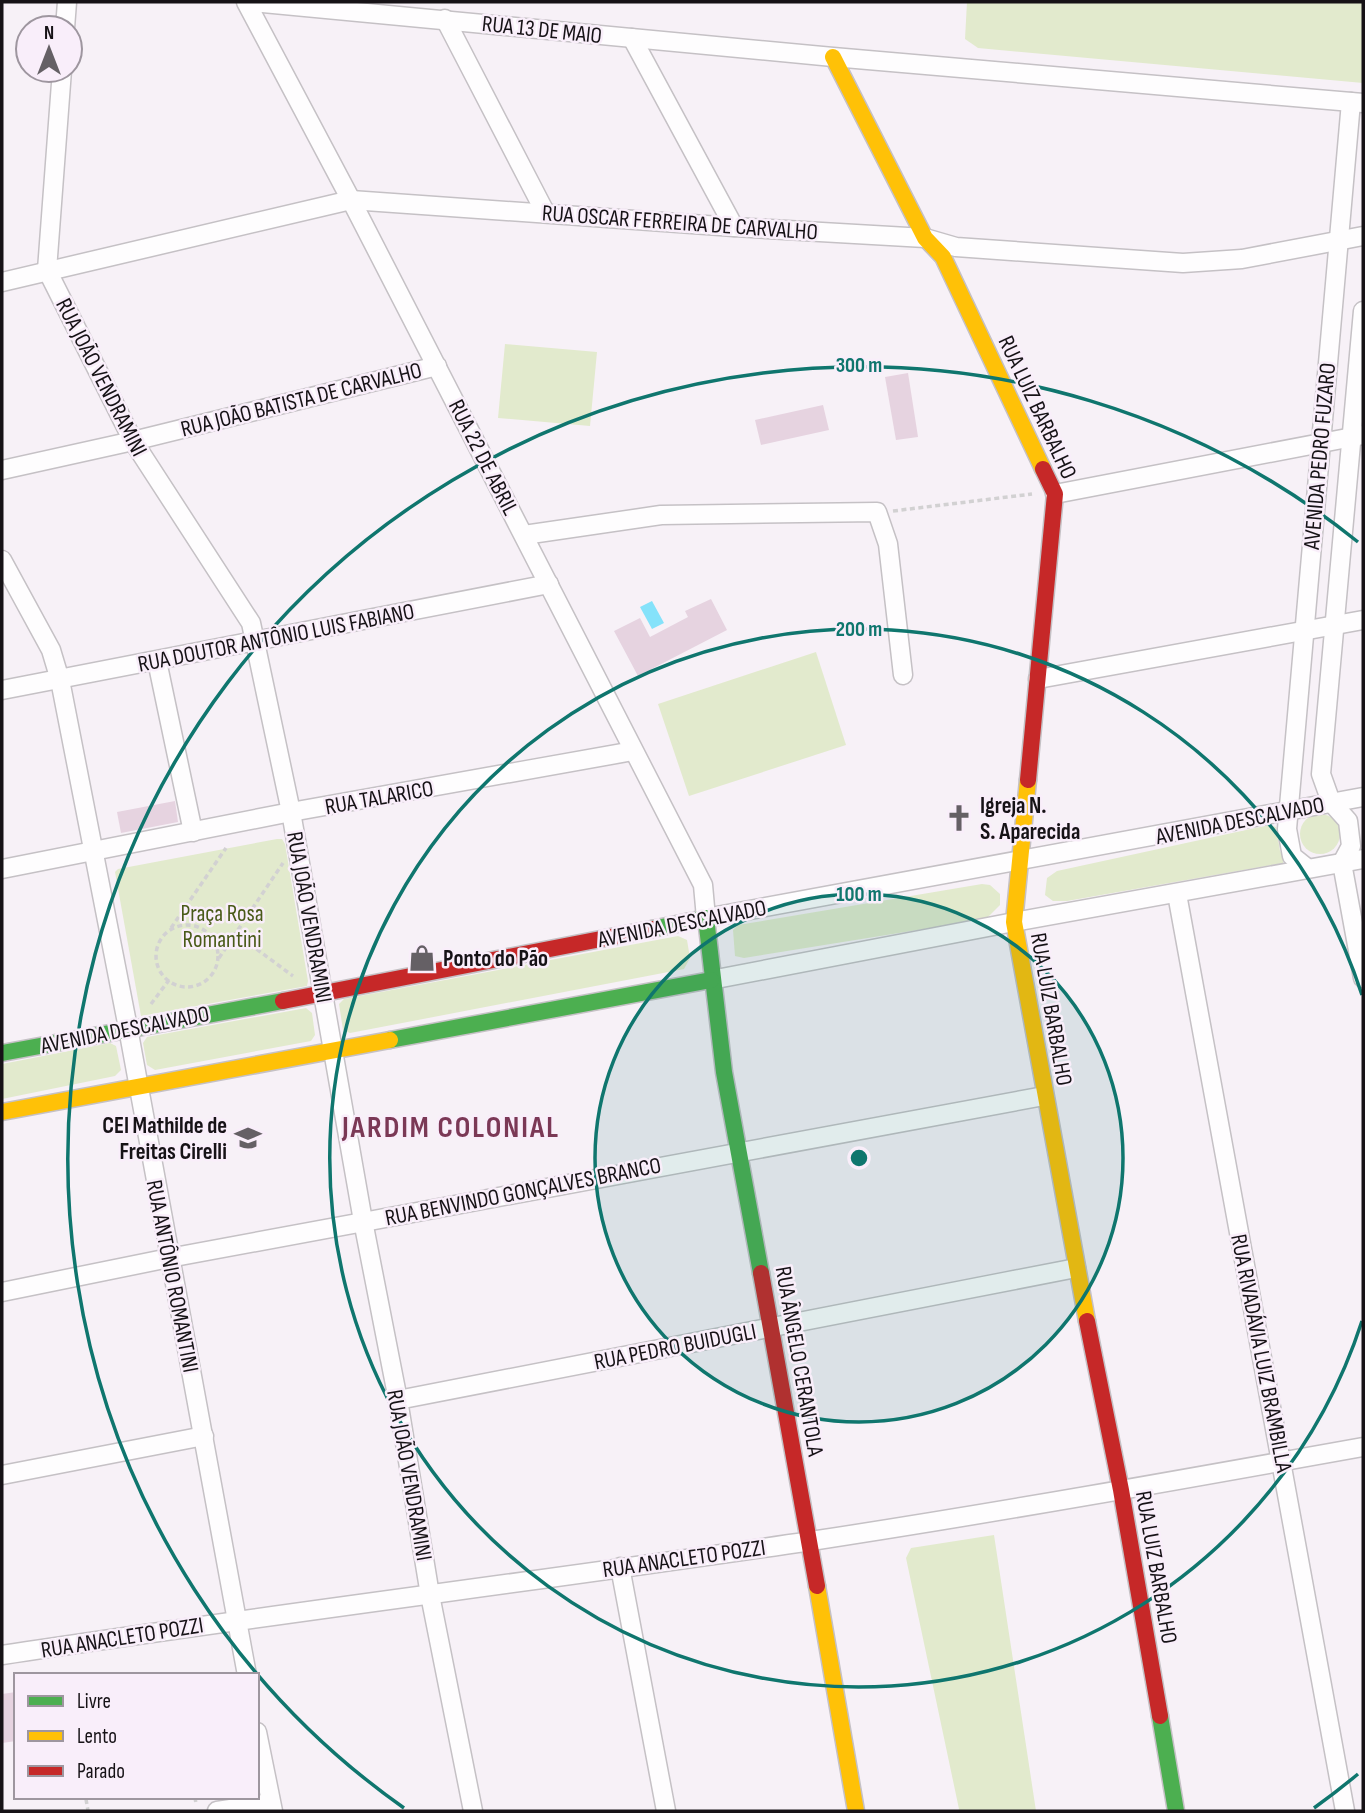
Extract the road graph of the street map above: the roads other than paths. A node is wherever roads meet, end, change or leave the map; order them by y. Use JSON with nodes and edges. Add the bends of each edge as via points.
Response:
{"nodes":[{"id":1,"x":246,"y":2,"type":"edge"},
{"id":2,"x":251,"y":2,"type":"edge"},
{"id":3,"x":445,"y":19,"type":"junction"},
{"id":4,"x":632,"y":38,"type":"junction"},
{"id":5,"x":833,"y":57,"type":"junction"},
{"id":6,"x":61,"y":84,"type":"edge"},
{"id":7,"x":1357,"y":103,"type":"edge"},
{"id":8,"x":351,"y":200,"type":"junction"},
{"id":9,"x":545,"y":212,"type":"junction"},
{"id":10,"x":734,"y":228,"type":"junction"},
{"id":11,"x":1363,"y":236,"type":"edge"},
{"id":12,"x":925,"y":238,"type":"junction"},
{"id":13,"x":1338,"y":240,"type":"junction"},
{"id":14,"x":47,"y":270,"type":"junction"},
{"id":15,"x":2,"y":282,"type":"edge"},
{"id":16,"x":1363,"y":311,"type":"edge"},
{"id":17,"x":437,"y":366,"type":"junction"},
{"id":18,"x":1358,"y":436,"type":"edge"},
{"id":19,"x":133,"y":441,"type":"junction"},
{"id":20,"x":1321,"y":445,"type":"junction"},
{"id":21,"x":2,"y":470,"type":"edge"},
{"id":22,"x":1055,"y":494,"type":"junction"},
{"id":23,"x":524,"y":535,"type":"junction"},
{"id":24,"x":2,"y":560,"type":"edge"},
{"id":25,"x":549,"y":584,"type":"junction"},
{"id":26,"x":1363,"y":620,"type":"edge"},
{"id":27,"x":1333,"y":626,"type":"junction"},
{"id":28,"x":1303,"y":631,"type":"junction"},
{"id":29,"x":254,"y":642,"type":"junction"},
{"id":30,"x":157,"y":661,"type":"junction"},
{"id":31,"x":903,"y":675,"type":"dead end"},
{"id":32,"x":1038,"y":679,"type":"junction"},
{"id":33,"x":60,"y":680,"type":"junction"},
{"id":34,"x":2,"y":690,"type":"edge"},
{"id":35,"x":633,"y":751,"type":"junction"},
{"id":36,"x":1363,"y":797,"type":"edge"},
{"id":37,"x":1331,"y":802,"type":"junction"},
{"id":38,"x":1290,"y":810,"type":"junction"},
{"id":39,"x":291,"y":813,"type":"junction"},
{"id":40,"x":193,"y":832,"type":"junction"},
{"id":41,"x":93,"y":851,"type":"junction"},
{"id":42,"x":1363,"y":859,"type":"edge"},
{"id":43,"x":1019,"y":862,"type":"junction"},
{"id":44,"x":1342,"y":863,"type":"junction"},
{"id":45,"x":1307,"y":868,"type":"junction"},
{"id":46,"x":2,"y":869,"type":"edge"},
{"id":47,"x":1177,"y":894,"type":"junction"},
{"id":48,"x":706,"y":918,"type":"junction"},
{"id":49,"x":1014,"y":922,"type":"junction"},
{"id":50,"x":1363,"y":978,"type":"edge"},
{"id":51,"x":711,"y":980,"type":"junction"},
{"id":52,"x":324,"y":993,"type":"junction"},
{"id":53,"x":128,"y":1028,"type":"junction"},
{"id":54,"x":333,"y":1050,"type":"junction"},
{"id":55,"x":2,"y":1052,"type":"edge"},
{"id":56,"x":139,"y":1085,"type":"junction"},
{"id":57,"x":1044,"y":1096,"type":"junction"},
{"id":58,"x":2,"y":1112,"type":"edge"},
{"id":59,"x":737,"y":1151,"type":"junction"},
{"id":60,"x":363,"y":1221,"type":"junction"},
{"id":61,"x":169,"y":1258,"type":"junction"},
{"id":62,"x":1076,"y":1268,"type":"junction"},
{"id":63,"x":2,"y":1292,"type":"edge"},
{"id":64,"x":771,"y":1327,"type":"junction"},
{"id":65,"x":398,"y":1400,"type":"junction"},
{"id":66,"x":204,"y":1436,"type":"junction"},
{"id":67,"x":1363,"y":1447,"type":"edge"},
{"id":68,"x":1282,"y":1462,"type":"junction"},
{"id":69,"x":2,"y":1475,"type":"edge"},
{"id":70,"x":1121,"y":1490,"type":"junction"},
{"id":71,"x":810,"y":1541,"type":"junction"},
{"id":72,"x":620,"y":1567,"type":"junction"},
{"id":73,"x":430,"y":1595,"type":"junction"},
{"id":74,"x":236,"y":1620,"type":"junction"},
{"id":75,"x":2,"y":1655,"type":"edge"},
{"id":76,"x":247,"y":1673,"type":"edge"},
{"id":77,"x":259,"y":1742,"type":"edge"},
{"id":78,"x":272,"y":1807,"type":"edge"},
{"id":79,"x":217,"y":1811,"type":"edge"},
{"id":80,"x":473,"y":1811,"type":"edge"},
{"id":81,"x":666,"y":1811,"type":"edge"},
{"id":82,"x":856,"y":1811,"type":"edge"},
{"id":83,"x":1176,"y":1811,"type":"edge"},
{"id":84,"x":1345,"y":1811,"type":"edge"}],
"edges":[{"from":1,"to":8,"type":"street","name":"RUA 22 DE ABRIL"},
{"from":2,"to":3,"type":"street","name":"RUA 13 DE MAIO"},
{"from":3,"to":4,"type":"street","name":"RUA 13 DE MAIO"},
{"from":3,"to":9,"type":"street"},
{"from":4,"to":5,"type":"street","name":"RUA 13 DE MAIO"},
{"from":4,"to":10,"type":"street"},
{"from":5,"to":7,"type":"street","name":"RUA 13 DE MAIO"},
{"from":5,"to":12,"type":"street","name":"RUA LUIZ BARBALHO"},
{"from":6,"to":14,"type":"street","name":"RUA JOÃO VENDRAMINI"},
{"from":7,"to":13,"type":"street","name":"AVENIDA PEDRO FUZARO"},
{"from":8,"to":9,"type":"street","name":"RUA OSCAR FERREIRA DE CARVALHO"},
{"from":8,"to":14,"type":"street","name":"RUA OSCAR FERREIRA DE CARVALHO"},
{"from":8,"to":17,"type":"street","name":"RUA 22 DE ABRIL"},
{"from":9,"to":10,"type":"street","name":"RUA OSCAR FERREIRA DE CARVALHO"},
{"from":10,"to":12,"type":"street","name":"RUA OSCAR FERREIRA DE CARVALHO"},
{"from":11,"to":13,"type":"street","name":"RUA OSCAR FERREIRA DE CARVALHO"},
{"from":12,"to":13,"type":"street","name":"RUA OSCAR FERREIRA DE CARVALHO","via":[[956,247],[1183,263],[1242,259]]},
{"from":12,"to":22,"type":"street","name":"RUA LUIZ BARBALHO","via":[[943,257]]},
{"from":13,"to":20,"type":"street","name":"AVENIDA PEDRO FUZARO"},
{"from":14,"to":15,"type":"street","name":"RUA OSCAR FERREIRA DE CARVALHO"},
{"from":14,"to":19,"type":"street","name":"RUA JOÃO VENDRAMINI"},
{"from":16,"to":18,"type":"street","name":"AVENIDA PEDRO FUZARO"},
{"from":17,"to":19,"type":"street","name":"RUA JOÃO BATISTA DE CARVALHO"},
{"from":17,"to":23,"type":"street","name":"RUA 22 DE ABRIL"},
{"from":18,"to":20,"type":"street"},
{"from":18,"to":27,"type":"street","name":"AVENIDA PEDRO FUZARO"},
{"from":19,"to":21,"type":"street","name":"RUA JOÃO BATISTA DE CARVALHO"},
{"from":19,"to":29,"type":"street","name":"RUA JOÃO VENDRAMINI","via":[[251,623]]},
{"from":20,"to":22,"type":"street"},
{"from":20,"to":28,"type":"street","name":"AVENIDA PEDRO FUZARO"},
{"from":22,"to":32,"type":"street","name":"RUA LUIZ BARBALHO"},
{"from":23,"to":25,"type":"street","name":"RUA 22 DE ABRIL"},
{"from":23,"to":31,"type":"street","via":[[661,515],[877,512],[888,544]]},
{"from":24,"to":33,"type":"street","name":"RUA ANTÔNIO ROMANTINI","via":[[51,650]]},
{"from":25,"to":29,"type":"street","name":"RUA DOUTOR ANTÔNIO LUIS FABIANO"},
{"from":25,"to":35,"type":"street","name":"RUA 22 DE ABRIL"},
{"from":26,"to":27,"type":"street"},
{"from":27,"to":28,"type":"street"},
{"from":27,"to":37,"type":"street","name":"AVENIDA PEDRO FUZARO","via":[[1321,774]]},
{"from":28,"to":32,"type":"street"},
{"from":28,"to":38,"type":"street","name":"AVENIDA PEDRO FUZARO"},
{"from":29,"to":30,"type":"street","name":"RUA DOUTOR ANTÔNIO LUIS FABIANO"},
{"from":29,"to":39,"type":"street","name":"RUA JOÃO VENDRAMINI"},
{"from":30,"to":33,"type":"street","name":"RUA DOUTOR ANTÔNIO LUIS FABIANO"},
{"from":30,"to":40,"type":"street"},
{"from":32,"to":43,"type":"street","name":"RUA LUIZ BARBALHO"},
{"from":33,"to":34,"type":"street","name":"RUA DOUTOR ANTÔNIO LUIS FABIANO"},
{"from":33,"to":41,"type":"street","name":"RUA ANTÔNIO ROMANTINI"},
{"from":35,"to":39,"type":"street","name":"RUA TALARICO"},
{"from":35,"to":48,"type":"street","name":"RUA 22 DE ABRIL","via":[[703,885]]},
{"from":36,"to":37,"type":"street","name":"AVENIDA DESCALVADO"},
{"from":37,"to":38,"type":"street","name":"AVENIDA DESCALVADO"},
{"from":37,"to":44,"type":"street","via":[[1348,821],[1351,846]]},
{"from":38,"to":43,"type":"street","name":"AVENIDA DESCALVADO"},
{"from":38,"to":45,"type":"street","via":[[1287,829],[1292,856]]},
{"from":39,"to":40,"type":"street","name":"RUA TALARICO"},
{"from":39,"to":52,"type":"street","name":"RUA JOÃO VENDRAMINI"},
{"from":40,"to":41,"type":"street","name":"RUA TALARICO"},
{"from":41,"to":46,"type":"street","name":"RUA TALARICO"},
{"from":41,"to":53,"type":"street","name":"RUA ANTÔNIO ROMANTINI"},
{"from":42,"to":44,"type":"street"},
{"from":43,"to":48,"type":"street","name":"AVENIDA DESCALVADO"},
{"from":43,"to":49,"type":"street","name":"RUA LUIZ BARBALHO"},
{"from":44,"to":45,"type":"street"},
{"from":44,"to":50,"type":"street"},
{"from":45,"to":47,"type":"street"},
{"from":47,"to":49,"type":"street"},
{"from":47,"to":68,"type":"street","name":"RUA RIVADÁVIA LUIZ BRAMBILLA"},
{"from":48,"to":51,"type":"street","name":"RUA ÂNGELO CERANTOLA"},
{"from":48,"to":52,"type":"street","name":"AVENIDA DESCALVADO"},
{"from":49,"to":51,"type":"street"},
{"from":49,"to":57,"type":"street","name":"RUA LUIZ BARBALHO"},
{"from":51,"to":54,"type":"street"},
{"from":51,"to":59,"type":"street","name":"RUA ÂNGELO CERANTOLA"},
{"from":52,"to":53,"type":"street","name":"AVENIDA DESCALVADO"},
{"from":52,"to":54,"type":"street","name":"RUA JOÃO VENDRAMINI"},
{"from":53,"to":55,"type":"street","name":"AVENIDA DESCALVADO"},
{"from":53,"to":56,"type":"street","name":"RUA ANTÔNIO ROMANTINI"},
{"from":54,"to":56,"type":"street"},
{"from":54,"to":60,"type":"street","name":"RUA JOÃO VENDRAMINI"},
{"from":56,"to":58,"type":"street"},
{"from":56,"to":61,"type":"street","name":"RUA ANTÔNIO ROMANTINI"},
{"from":57,"to":59,"type":"street","name":"RUA BENVINDO GONÇALVES BRANCO"},
{"from":57,"to":62,"type":"street","name":"RUA LUIZ BARBALHO"},
{"from":59,"to":60,"type":"street","name":"RUA BENVINDO GONÇALVES BRANCO"},
{"from":59,"to":64,"type":"street","name":"RUA ÂNGELO CERANTOLA"},
{"from":60,"to":61,"type":"street","name":"RUA BENVINDO GONÇALVES BRANCO"},
{"from":60,"to":65,"type":"street","name":"RUA JOÃO VENDRAMINI"},
{"from":61,"to":63,"type":"street","name":"RUA BENVINDO GONÇALVES BRANCO"},
{"from":61,"to":66,"type":"street","name":"RUA ANTÔNIO ROMANTINI"},
{"from":62,"to":64,"type":"street","name":"RUA PEDRO BUIDUGLI"},
{"from":62,"to":70,"type":"street","name":"RUA LUIZ BARBALHO"},
{"from":64,"to":65,"type":"street","name":"RUA PEDRO BUIDUGLI"},
{"from":64,"to":71,"type":"street","name":"RUA ÂNGELO CERANTOLA"},
{"from":65,"to":73,"type":"street","name":"RUA JOÃO VENDRAMINI"},
{"from":66,"to":69,"type":"street"},
{"from":66,"to":74,"type":"street","name":"RUA ANTÔNIO ROMANTINI"},
{"from":67,"to":68,"type":"street","name":"RUA ANACLETO POZZI"},
{"from":68,"to":70,"type":"street","name":"RUA ANACLETO POZZI"},
{"from":68,"to":84,"type":"street","name":"RUA RIVADÁVIA LUIZ BRAMBILLA"},
{"from":70,"to":71,"type":"street","name":"RUA ANACLETO POZZI"},
{"from":70,"to":83,"type":"street","name":"RUA LUIZ BARBALHO"},
{"from":71,"to":72,"type":"street","name":"RUA ANACLETO POZZI"},
{"from":71,"to":82,"type":"street","name":"RUA ÂNGELO CERANTOLA"},
{"from":72,"to":73,"type":"street","name":"RUA ANACLETO POZZI"},
{"from":72,"to":81,"type":"street"},
{"from":73,"to":74,"type":"street","name":"RUA ANACLETO POZZI"},
{"from":73,"to":80,"type":"street","name":"RUA JOÃO VENDRAMINI"},
{"from":74,"to":75,"type":"street","name":"RUA ANACLETO POZZI"},
{"from":74,"to":76,"type":"street","name":"RUA ANTÔNIO ROMANTINI"},
{"from":77,"to":78,"type":"street"},
{"from":78,"to":79,"type":"street"}]}
